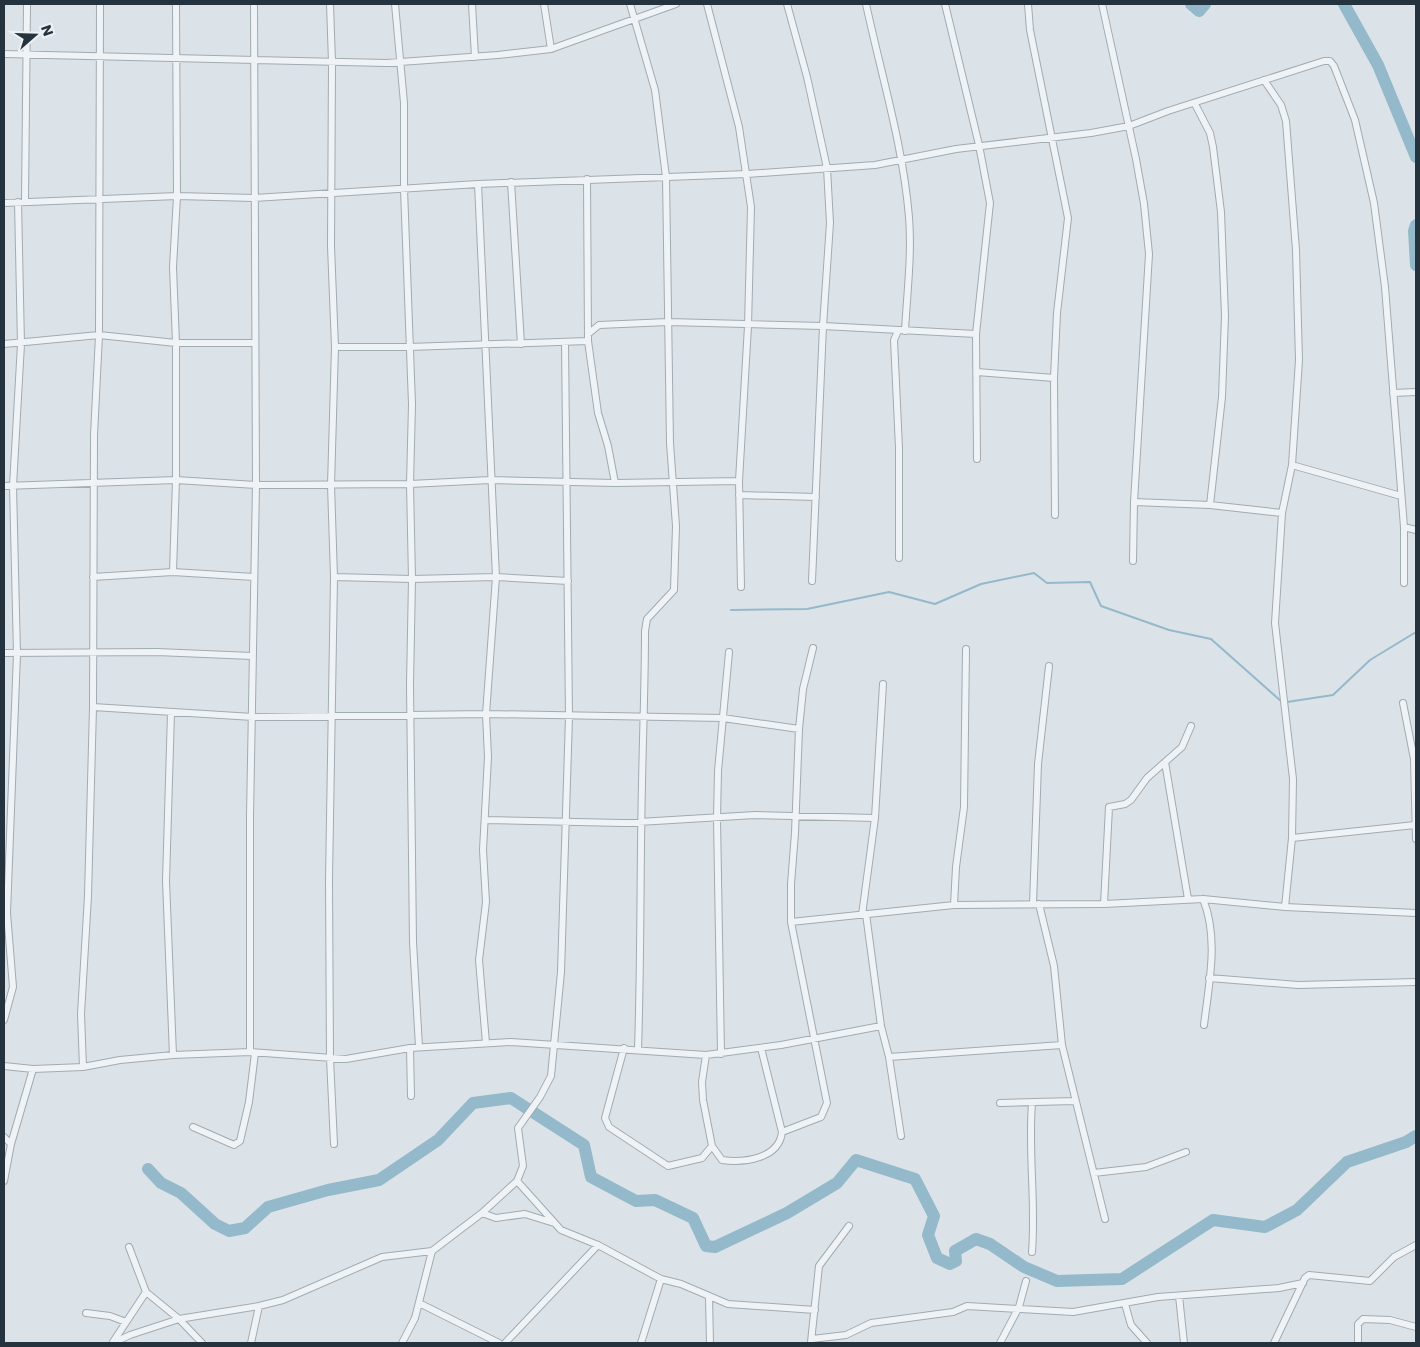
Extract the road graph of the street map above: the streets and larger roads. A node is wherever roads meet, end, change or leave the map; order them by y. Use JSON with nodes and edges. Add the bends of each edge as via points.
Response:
{"nodes":[{"id":1,"x":27,"y":4,"type":"edge"},
{"id":2,"x":100,"y":4,"type":"edge"},
{"id":3,"x":176,"y":4,"type":"edge"},
{"id":4,"x":254,"y":4,"type":"edge"},
{"id":5,"x":330,"y":4,"type":"edge"},
{"id":6,"x":395,"y":4,"type":"edge"},
{"id":7,"x":472,"y":4,"type":"edge"},
{"id":8,"x":544,"y":4,"type":"edge"},
{"id":9,"x":630,"y":4,"type":"edge"},
{"id":10,"x":676,"y":4,"type":"edge"},
{"id":11,"x":707,"y":4,"type":"edge"},
{"id":12,"x":787,"y":4,"type":"edge"},
{"id":13,"x":866,"y":4,"type":"edge"},
{"id":14,"x":945,"y":4,"type":"edge"},
{"id":15,"x":1028,"y":4,"type":"edge"},
{"id":16,"x":1102,"y":4,"type":"edge"},
{"id":17,"x":634,"y":18,"type":"junction"},
{"id":18,"x":551,"y":49,"type":"junction"},
{"id":19,"x":4,"y":54,"type":"edge"},
{"id":20,"x":27,"y":54,"type":"junction"},
{"id":21,"x":100,"y":56,"type":"junction"},
{"id":22,"x":177,"y":56,"type":"junction"},
{"id":23,"x":475,"y":57,"type":"junction"},
{"id":24,"x":253,"y":61,"type":"junction"},
{"id":25,"x":332,"y":62,"type":"junction"},
{"id":26,"x":402,"y":62,"type":"junction"},
{"id":27,"x":1264,"y":80,"type":"junction"},
{"id":28,"x":1195,"y":104,"type":"junction"},
{"id":29,"x":1128,"y":126,"type":"junction"},
{"id":30,"x":1051,"y":137,"type":"junction"},
{"id":31,"x":979,"y":145,"type":"junction"},
{"id":32,"x":901,"y":162,"type":"junction"},
{"id":33,"x":827,"y":168,"type":"junction"},
{"id":34,"x":747,"y":174,"type":"junction"},
{"id":35,"x":666,"y":177,"type":"junction"},
{"id":36,"x":587,"y":179,"type":"junction"},
{"id":37,"x":511,"y":182,"type":"junction"},
{"id":38,"x":478,"y":184,"type":"junction"},
{"id":39,"x":404,"y":188,"type":"junction"},
{"id":40,"x":331,"y":193,"type":"junction"},
{"id":41,"x":177,"y":196,"type":"junction"},
{"id":42,"x":100,"y":198,"type":"junction"},
{"id":43,"x":254,"y":198,"type":"junction"},
{"id":44,"x":21,"y":201,"type":"junction"},
{"id":45,"x":4,"y":203,"type":"edge"},
{"id":46,"x":587,"y":315,"type":"junction"},
{"id":47,"x":668,"y":322,"type":"junction"},
{"id":48,"x":599,"y":325,"type":"junction"},
{"id":49,"x":748,"y":326,"type":"junction"},
{"id":50,"x":823,"y":326,"type":"junction"},
{"id":51,"x":887,"y":330,"type":"junction"},
{"id":52,"x":902,"y":331,"type":"junction"},
{"id":53,"x":976,"y":334,"type":"junction"},
{"id":54,"x":99,"y":336,"type":"junction"},
{"id":55,"x":588,"y":338,"type":"junction"},
{"id":56,"x":894,"y":340,"type":"junction"},
{"id":57,"x":565,"y":342,"type":"junction"},
{"id":58,"x":176,"y":343,"type":"junction"},
{"id":59,"x":254,"y":343,"type":"junction"},
{"id":60,"x":4,"y":344,"type":"edge"},
{"id":61,"x":21,"y":344,"type":"junction"},
{"id":62,"x":521,"y":344,"type":"junction"},
{"id":63,"x":486,"y":345,"type":"junction"},
{"id":64,"x":335,"y":347,"type":"junction"},
{"id":65,"x":409,"y":347,"type":"junction"},
{"id":66,"x":977,"y":372,"type":"junction"},
{"id":67,"x":1054,"y":378,"type":"junction"},
{"id":68,"x":1416,"y":392,"type":"edge"},
{"id":69,"x":1393,"y":394,"type":"junction"},
{"id":70,"x":978,"y":459,"type":"dead end"},
{"id":71,"x":1292,"y":465,"type":"junction"},
{"id":72,"x":176,"y":480,"type":"junction"},
{"id":73,"x":490,"y":480,"type":"junction"},
{"id":74,"x":739,"y":481,"type":"junction"},
{"id":75,"x":568,"y":482,"type":"junction"},
{"id":76,"x":673,"y":482,"type":"junction"},
{"id":77,"x":615,"y":483,"type":"junction"},
{"id":78,"x":94,"y":484,"type":"junction"},
{"id":79,"x":410,"y":484,"type":"junction"},
{"id":80,"x":256,"y":485,"type":"junction"},
{"id":81,"x":331,"y":485,"type":"junction"},
{"id":82,"x":4,"y":486,"type":"edge"},
{"id":83,"x":13,"y":486,"type":"junction"},
{"id":84,"x":739,"y":495,"type":"junction"},
{"id":85,"x":1401,"y":496,"type":"junction"},
{"id":86,"x":816,"y":497,"type":"junction"},
{"id":87,"x":1134,"y":502,"type":"junction"},
{"id":88,"x":1210,"y":505,"type":"junction"},
{"id":89,"x":1282,"y":513,"type":"junction"},
{"id":90,"x":1055,"y":515,"type":"dead end"},
{"id":91,"x":1404,"y":527,"type":"junction"},
{"id":92,"x":1416,"y":530,"type":"edge"},
{"id":93,"x":899,"y":558,"type":"dead end"},
{"id":94,"x":1133,"y":561,"type":"dead end"},
{"id":95,"x":173,"y":572,"type":"junction"},
{"id":96,"x":93,"y":577,"type":"junction"},
{"id":97,"x":254,"y":577,"type":"junction"},
{"id":98,"x":334,"y":577,"type":"junction"},
{"id":99,"x":496,"y":577,"type":"junction"},
{"id":100,"x":412,"y":579,"type":"junction"},
{"id":101,"x":568,"y":581,"type":"junction"},
{"id":102,"x":812,"y":581,"type":"dead end"},
{"id":103,"x":1404,"y":583,"type":"dead end"},
{"id":104,"x":741,"y":587,"type":"dead end"},
{"id":105,"x":813,"y":648,"type":"dead end"},
{"id":106,"x":966,"y":649,"type":"dead end"},
{"id":107,"x":92,"y":652,"type":"junction"},
{"id":108,"x":729,"y":652,"type":"dead end"},
{"id":109,"x":4,"y":653,"type":"edge"},
{"id":110,"x":17,"y":654,"type":"junction"},
{"id":111,"x":252,"y":656,"type":"junction"},
{"id":112,"x":1049,"y":666,"type":"dead end"},
{"id":113,"x":883,"y":684,"type":"dead end"},
{"id":114,"x":1403,"y":704,"type":"dead end"},
{"id":115,"x":93,"y":707,"type":"junction"},
{"id":116,"x":171,"y":713,"type":"junction"},
{"id":117,"x":486,"y":714,"type":"junction"},
{"id":118,"x":330,"y":716,"type":"junction"},
{"id":119,"x":411,"y":716,"type":"junction"},
{"id":120,"x":645,"y":716,"type":"junction"},
{"id":121,"x":254,"y":717,"type":"junction"},
{"id":122,"x":569,"y":717,"type":"junction"},
{"id":123,"x":723,"y":718,"type":"junction"},
{"id":124,"x":1191,"y":726,"type":"dead end"},
{"id":125,"x":799,"y":729,"type":"junction"},
{"id":126,"x":1165,"y":762,"type":"junction"},
{"id":127,"x":795,"y":816,"type":"junction"},
{"id":128,"x":717,"y":818,"type":"junction"},
{"id":129,"x":875,"y":818,"type":"junction"},
{"id":130,"x":486,"y":820,"type":"junction"},
{"id":131,"x":565,"y":822,"type":"junction"},
{"id":132,"x":641,"y":822,"type":"junction"},
{"id":133,"x":1415,"y":825,"type":"edge"},
{"id":134,"x":1292,"y":838,"type":"junction"},
{"id":135,"x":1416,"y":839,"type":"edge"},
{"id":136,"x":1188,"y":899,"type":"junction"},
{"id":137,"x":1204,"y":899,"type":"junction"},
{"id":138,"x":1036,"y":904,"type":"junction"},
{"id":139,"x":1104,"y":904,"type":"junction"},
{"id":140,"x":954,"y":905,"type":"junction"},
{"id":141,"x":1285,"y":907,"type":"junction"},
{"id":142,"x":1416,"y":913,"type":"edge"},
{"id":143,"x":864,"y":915,"type":"junction"},
{"id":144,"x":791,"y":922,"type":"junction"},
{"id":145,"x":1209,"y":978,"type":"junction"},
{"id":146,"x":1416,"y":982,"type":"edge"},
{"id":147,"x":4,"y":1020,"type":"edge"},
{"id":148,"x":1204,"y":1025,"type":"dead end"},
{"id":149,"x":880,"y":1026,"type":"junction"},
{"id":150,"x":813,"y":1038,"type":"junction"},
{"id":151,"x":486,"y":1043,"type":"junction"},
{"id":152,"x":554,"y":1044,"type":"junction"},
{"id":153,"x":1062,"y":1045,"type":"junction"},
{"id":154,"x":410,"y":1048,"type":"junction"},
{"id":155,"x":419,"y":1048,"type":"junction"},
{"id":156,"x":624,"y":1048,"type":"junction"},
{"id":157,"x":761,"y":1048,"type":"junction"},
{"id":158,"x":638,"y":1049,"type":"junction"},
{"id":159,"x":253,"y":1052,"type":"junction"},
{"id":160,"x":721,"y":1054,"type":"junction"},
{"id":161,"x":174,"y":1055,"type":"junction"},
{"id":162,"x":706,"y":1055,"type":"junction"},
{"id":163,"x":889,"y":1057,"type":"junction"},
{"id":164,"x":330,"y":1058,"type":"junction"},
{"id":165,"x":4,"y":1066,"type":"edge"},
{"id":166,"x":83,"y":1068,"type":"junction"},
{"id":167,"x":33,"y":1069,"type":"junction"},
{"id":168,"x":411,"y":1096,"type":"dead end"},
{"id":169,"x":1074,"y":1101,"type":"junction"},
{"id":170,"x":1000,"y":1103,"type":"dead end"},
{"id":171,"x":1032,"y":1103,"type":"junction"},
{"id":172,"x":193,"y":1127,"type":"dead end"},
{"id":173,"x":782,"y":1132,"type":"junction"},
{"id":174,"x":900,"y":1136,"type":"dead end"},
{"id":175,"x":4,"y":1137,"type":"edge"},
{"id":176,"x":11,"y":1144,"type":"junction"},
{"id":177,"x":334,"y":1144,"type":"dead end"},
{"id":178,"x":712,"y":1146,"type":"junction"},
{"id":179,"x":1186,"y":1152,"type":"dead end"},
{"id":180,"x":1094,"y":1173,"type":"junction"},
{"id":181,"x":4,"y":1181,"type":"edge"},
{"id":182,"x":516,"y":1181,"type":"junction"},
{"id":183,"x":482,"y":1213,"type":"junction"},
{"id":184,"x":1105,"y":1219,"type":"dead end"},
{"id":185,"x":554,"y":1223,"type":"junction"},
{"id":186,"x":849,"y":1226,"type":"dead end"},
{"id":187,"x":1416,"y":1244,"type":"edge"},
{"id":188,"x":598,"y":1245,"type":"junction"},
{"id":189,"x":129,"y":1247,"type":"dead end"},
{"id":190,"x":432,"y":1251,"type":"junction"},
{"id":191,"x":1032,"y":1252,"type":"dead end"},
{"id":192,"x":661,"y":1279,"type":"junction"},
{"id":193,"x":1026,"y":1281,"type":"dead end"},
{"id":194,"x":1303,"y":1282,"type":"junction"},
{"id":195,"x":146,"y":1292,"type":"junction"},
{"id":196,"x":1179,"y":1296,"type":"junction"},
{"id":197,"x":709,"y":1297,"type":"junction"},
{"id":198,"x":419,"y":1303,"type":"junction"},
{"id":199,"x":1125,"y":1304,"type":"junction"},
{"id":200,"x":259,"y":1306,"type":"junction"},
{"id":201,"x":1019,"y":1308,"type":"junction"},
{"id":202,"x":815,"y":1310,"type":"junction"},
{"id":203,"x":86,"y":1313,"type":"dead end"},
{"id":204,"x":179,"y":1319,"type":"junction"},
{"id":205,"x":126,"y":1322,"type":"junction"},
{"id":206,"x":1416,"y":1328,"type":"edge"},
{"id":207,"x":812,"y":1341,"type":"edge"},
{"id":208,"x":113,"y":1343,"type":"edge"},
{"id":209,"x":202,"y":1343,"type":"edge"},
{"id":210,"x":251,"y":1343,"type":"edge"},
{"id":211,"x":402,"y":1343,"type":"edge"},
{"id":212,"x":499,"y":1343,"type":"edge"},
{"id":213,"x":505,"y":1343,"type":"edge"},
{"id":214,"x":641,"y":1343,"type":"edge"},
{"id":215,"x":710,"y":1343,"type":"edge"},
{"id":216,"x":1000,"y":1343,"type":"edge"},
{"id":217,"x":1147,"y":1343,"type":"edge"},
{"id":218,"x":1184,"y":1343,"type":"edge"},
{"id":219,"x":1274,"y":1343,"type":"edge"},
{"id":220,"x":1358,"y":1343,"type":"edge"}],
"edges":[{"from":1,"to":20,"type":"street"},
{"from":2,"to":21,"type":"street"},
{"from":3,"to":22,"type":"street"},
{"from":4,"to":24,"type":"street"},
{"from":5,"to":25,"type":"street"},
{"from":6,"to":26,"type":"street"},
{"from":7,"to":23,"type":"street"},
{"from":8,"to":18,"type":"street"},
{"from":9,"to":17,"type":"street"},
{"from":10,"to":17,"type":"street"},
{"from":11,"to":34,"type":"street","via":[[728,79]]},
{"from":12,"to":33,"type":"street"},
{"from":13,"to":32,"type":"street"},
{"from":14,"to":31,"type":"street"},
{"from":15,"to":30,"type":"street"},
{"from":16,"to":29,"type":"street"},
{"from":17,"to":18,"type":"street"},
{"from":17,"to":35,"type":"street","via":[[655,90]]},
{"from":18,"to":23,"type":"street"},
{"from":19,"to":20,"type":"street"},
{"from":20,"to":21,"type":"street"},
{"from":20,"to":44,"type":"street"},
{"from":21,"to":22,"type":"street"},
{"from":21,"to":42,"type":"street"},
{"from":22,"to":24,"type":"street"},
{"from":22,"to":41,"type":"street"},
{"from":23,"to":26,"type":"street"},
{"from":24,"to":25,"type":"street"},
{"from":24,"to":43,"type":"street"},
{"from":25,"to":26,"type":"street"},
{"from":25,"to":40,"type":"street"},
{"from":26,"to":39,"type":"street"},
{"from":27,"to":28,"type":"street"},
{"from":27,"to":69,"type":"street","via":[[1324,61],[1330,61],[1334,66],[1355,120],[1374,204],[1385,287]]},
{"from":27,"to":71,"type":"street","via":[[1285,113],[1290,160],[1299,360]]},
{"from":28,"to":29,"type":"street"},
{"from":28,"to":88,"type":"street","via":[[1210,133],[1213,147],[1221,212],[1225,316],[1222,397]]},
{"from":29,"to":30,"type":"street","via":[[1091,134]]},
{"from":29,"to":87,"type":"street","via":[[1144,204],[1149,254]]},
{"from":30,"to":31,"type":"street"},
{"from":30,"to":67,"type":"street","via":[[1068,218],[1057,313]]},
{"from":31,"to":32,"type":"street"},
{"from":31,"to":53,"type":"street","via":[[990,203]]},
{"from":32,"to":33,"type":"street"},
{"from":32,"to":52,"type":"street","via":[[909,217],[910,253]]},
{"from":33,"to":34,"type":"street"},
{"from":33,"to":50,"type":"street","via":[[830,223]]},
{"from":34,"to":35,"type":"street"},
{"from":34,"to":49,"type":"street","via":[[750,207]]},
{"from":35,"to":36,"type":"street"},
{"from":35,"to":47,"type":"street"},
{"from":36,"to":37,"type":"street"},
{"from":36,"to":46,"type":"street"},
{"from":37,"to":38,"type":"street"},
{"from":37,"to":62,"type":"street"},
{"from":38,"to":39,"type":"street"},
{"from":38,"to":63,"type":"street"},
{"from":39,"to":40,"type":"street"},
{"from":39,"to":65,"type":"street"},
{"from":40,"to":43,"type":"street"},
{"from":40,"to":64,"type":"street"},
{"from":41,"to":42,"type":"street"},
{"from":41,"to":43,"type":"street"},
{"from":41,"to":58,"type":"street","via":[[173,267]]},
{"from":42,"to":44,"type":"street"},
{"from":42,"to":54,"type":"street"},
{"from":43,"to":59,"type":"street"},
{"from":44,"to":45,"type":"street"},
{"from":44,"to":61,"type":"street"},
{"from":46,"to":48,"type":"street"},
{"from":46,"to":55,"type":"street"},
{"from":47,"to":48,"type":"street"},
{"from":47,"to":49,"type":"street"},
{"from":47,"to":76,"type":"street"},
{"from":48,"to":55,"type":"street"},
{"from":49,"to":50,"type":"street"},
{"from":49,"to":74,"type":"street"},
{"from":50,"to":51,"type":"street"},
{"from":50,"to":86,"type":"street"},
{"from":51,"to":52,"type":"street"},
{"from":51,"to":56,"type":"street"},
{"from":52,"to":53,"type":"street"},
{"from":52,"to":56,"type":"street"},
{"from":53,"to":66,"type":"street"},
{"from":54,"to":58,"type":"street"},
{"from":54,"to":61,"type":"street"},
{"from":54,"to":78,"type":"street"},
{"from":55,"to":57,"type":"street"},
{"from":55,"to":77,"type":"street","via":[[598,413]]},
{"from":56,"to":93,"type":"street","via":[[899,448]]},
{"from":57,"to":62,"type":"street"},
{"from":57,"to":75,"type":"street"},
{"from":58,"to":59,"type":"street"},
{"from":58,"to":72,"type":"street"},
{"from":59,"to":80,"type":"street"},
{"from":60,"to":61,"type":"street"},
{"from":61,"to":83,"type":"street"},
{"from":62,"to":63,"type":"street"},
{"from":63,"to":65,"type":"street"},
{"from":63,"to":73,"type":"street"},
{"from":64,"to":65,"type":"street"},
{"from":64,"to":81,"type":"street"},
{"from":65,"to":79,"type":"street","via":[[412,404]]},
{"from":66,"to":67,"type":"street"},
{"from":66,"to":70,"type":"street"},
{"from":67,"to":90,"type":"street"},
{"from":68,"to":69,"type":"street"},
{"from":69,"to":85,"type":"street"},
{"from":71,"to":85,"type":"street"},
{"from":71,"to":89,"type":"street"},
{"from":72,"to":78,"type":"street"},
{"from":72,"to":80,"type":"street"},
{"from":72,"to":95,"type":"street"},
{"from":73,"to":75,"type":"street"},
{"from":73,"to":79,"type":"street"},
{"from":73,"to":99,"type":"street"},
{"from":74,"to":76,"type":"street"},
{"from":74,"to":84,"type":"street"},
{"from":75,"to":77,"type":"street"},
{"from":75,"to":101,"type":"street"},
{"from":76,"to":77,"type":"street"},
{"from":76,"to":120,"type":"street","via":[[675,586],[647,619]]},
{"from":78,"to":83,"type":"street"},
{"from":78,"to":96,"type":"street"},
{"from":79,"to":81,"type":"street"},
{"from":79,"to":100,"type":"street"},
{"from":80,"to":81,"type":"street"},
{"from":80,"to":97,"type":"street"},
{"from":81,"to":98,"type":"street"},
{"from":82,"to":83,"type":"street"},
{"from":83,"to":110,"type":"street"},
{"from":84,"to":86,"type":"street"},
{"from":84,"to":104,"type":"street"},
{"from":85,"to":91,"type":"street"},
{"from":86,"to":102,"type":"street"},
{"from":87,"to":88,"type":"street"},
{"from":87,"to":94,"type":"street"},
{"from":88,"to":89,"type":"street"},
{"from":89,"to":134,"type":"street","via":[[1276,623],[1293,779]]},
{"from":91,"to":92,"type":"street"},
{"from":91,"to":103,"type":"street"},
{"from":95,"to":96,"type":"street"},
{"from":95,"to":97,"type":"street"},
{"from":96,"to":107,"type":"street"},
{"from":97,"to":111,"type":"street"},
{"from":98,"to":100,"type":"street"},
{"from":98,"to":118,"type":"street"},
{"from":99,"to":100,"type":"street"},
{"from":99,"to":101,"type":"street"},
{"from":99,"to":117,"type":"street"},
{"from":100,"to":119,"type":"street"},
{"from":101,"to":122,"type":"street"},
{"from":105,"to":125,"type":"street","via":[[803,689]]},
{"from":106,"to":140,"type":"street","via":[[964,807]]},
{"from":107,"to":110,"type":"street"},
{"from":107,"to":111,"type":"street"},
{"from":107,"to":115,"type":"street"},
{"from":108,"to":123,"type":"street"},
{"from":109,"to":110,"type":"street"},
{"from":110,"to":147,"type":"street","via":[[7,913],[13,987]]},
{"from":111,"to":121,"type":"street"},
{"from":112,"to":138,"type":"street","via":[[1038,764]]},
{"from":113,"to":129,"type":"street"},
{"from":114,"to":133,"type":"street","via":[[1414,760]]},
{"from":115,"to":116,"type":"street"},
{"from":115,"to":166,"type":"street","via":[[81,1014]]},
{"from":116,"to":121,"type":"street"},
{"from":116,"to":161,"type":"street","via":[[166,881]]},
{"from":117,"to":119,"type":"street"},
{"from":117,"to":122,"type":"street"},
{"from":117,"to":130,"type":"street"},
{"from":118,"to":119,"type":"street"},
{"from":118,"to":121,"type":"street"},
{"from":118,"to":164,"type":"street"},
{"from":119,"to":155,"type":"street","via":[[413,942]]},
{"from":120,"to":122,"type":"street"},
{"from":120,"to":123,"type":"street"},
{"from":120,"to":132,"type":"street"},
{"from":121,"to":159,"type":"street","via":[[250,816]]},
{"from":122,"to":131,"type":"street"},
{"from":123,"to":125,"type":"street"},
{"from":123,"to":128,"type":"street"},
{"from":124,"to":126,"type":"street","via":[[1182,747]]},
{"from":125,"to":127,"type":"street"},
{"from":126,"to":136,"type":"street"},
{"from":126,"to":139,"type":"street","via":[[1147,778],[1128,803],[1111,806],[1108,810]]},
{"from":127,"to":128,"type":"street"},
{"from":127,"to":129,"type":"street"},
{"from":127,"to":144,"type":"street"},
{"from":128,"to":132,"type":"street"},
{"from":128,"to":160,"type":"street"},
{"from":129,"to":143,"type":"street"},
{"from":130,"to":131,"type":"street"},
{"from":130,"to":151,"type":"street","via":[[486,902],[479,960]]},
{"from":131,"to":132,"type":"street"},
{"from":131,"to":152,"type":"street","via":[[561,972]]},
{"from":132,"to":158,"type":"street"},
{"from":133,"to":134,"type":"street"},
{"from":133,"to":135,"type":"street"},
{"from":134,"to":141,"type":"street"},
{"from":136,"to":137,"type":"street"},
{"from":136,"to":139,"type":"street"},
{"from":137,"to":141,"type":"street"},
{"from":137,"to":145,"type":"street","via":[[1212,923]]},
{"from":138,"to":139,"type":"street"},
{"from":138,"to":140,"type":"street"},
{"from":138,"to":153,"type":"street","via":[[1054,966]]},
{"from":140,"to":143,"type":"street"},
{"from":141,"to":142,"type":"street"},
{"from":143,"to":144,"type":"street"},
{"from":143,"to":149,"type":"street"},
{"from":144,"to":150,"type":"street"},
{"from":145,"to":146,"type":"street","via":[[1298,984]]},
{"from":145,"to":148,"type":"street"},
{"from":149,"to":150,"type":"street"},
{"from":149,"to":163,"type":"street"},
{"from":150,"to":157,"type":"street"},
{"from":150,"to":173,"type":"street","via":[[826,1109],[821,1117]]},
{"from":151,"to":152,"type":"street"},
{"from":151,"to":155,"type":"street"},
{"from":152,"to":156,"type":"street"},
{"from":152,"to":182,"type":"street","via":[[551,1076],[518,1128],[523,1166]]},
{"from":153,"to":163,"type":"street"},
{"from":153,"to":169,"type":"street"},
{"from":154,"to":155,"type":"street"},
{"from":154,"to":164,"type":"street","via":[[346,1059]]},
{"from":154,"to":168,"type":"street"},
{"from":156,"to":158,"type":"street"},
{"from":156,"to":178,"type":"street","via":[[605,1118],[608,1127],[668,1166],[696,1161],[707,1155]]},
{"from":157,"to":160,"type":"street"},
{"from":157,"to":173,"type":"street"},
{"from":158,"to":162,"type":"street"},
{"from":159,"to":161,"type":"street"},
{"from":159,"to":164,"type":"street"},
{"from":159,"to":172,"type":"street","via":[[249,1102],[240,1141],[234,1145],[224,1143]]},
{"from":160,"to":162,"type":"street"},
{"from":161,"to":166,"type":"street","via":[[120,1060]]},
{"from":162,"to":178,"type":"street","via":[[701,1090]]},
{"from":163,"to":174,"type":"street"},
{"from":164,"to":177,"type":"street"},
{"from":165,"to":167,"type":"street"},
{"from":166,"to":167,"type":"street"},
{"from":167,"to":176,"type":"street"},
{"from":169,"to":171,"type":"street"},
{"from":169,"to":180,"type":"street"},
{"from":170,"to":171,"type":"street"},
{"from":171,"to":191,"type":"street","via":[[1030,1137],[1035,1217]]},
{"from":173,"to":178,"type":"street","via":[[781,1139],[771,1151],[745,1161],[722,1160]]},
{"from":175,"to":176,"type":"street"},
{"from":176,"to":181,"type":"street"},
{"from":179,"to":180,"type":"street","via":[[1146,1167]]},
{"from":180,"to":184,"type":"street"},
{"from":182,"to":183,"type":"street"},
{"from":182,"to":185,"type":"street"},
{"from":183,"to":185,"type":"street","via":[[496,1218],[525,1214]]},
{"from":183,"to":190,"type":"street"},
{"from":185,"to":188,"type":"street","via":[[568,1234]]},
{"from":186,"to":202,"type":"street","via":[[819,1266]]},
{"from":187,"to":194,"type":"street","via":[[1394,1256],[1370,1281],[1312,1274]]},
{"from":188,"to":192,"type":"street"},
{"from":188,"to":213,"type":"street"},
{"from":189,"to":195,"type":"street"},
{"from":190,"to":198,"type":"street"},
{"from":190,"to":200,"type":"street","via":[[382,1257],[290,1297]]},
{"from":192,"to":197,"type":"street","via":[[682,1284]]},
{"from":192,"to":214,"type":"street"},
{"from":193,"to":201,"type":"street"},
{"from":194,"to":196,"type":"street","via":[[1279,1288]]},
{"from":194,"to":219,"type":"street"},
{"from":195,"to":204,"type":"street"},
{"from":195,"to":205,"type":"street"},
{"from":196,"to":199,"type":"street"},
{"from":196,"to":218,"type":"street"},
{"from":197,"to":202,"type":"street","via":[[728,1304]]},
{"from":197,"to":215,"type":"street"},
{"from":198,"to":211,"type":"street"},
{"from":198,"to":212,"type":"street"},
{"from":199,"to":201,"type":"street","via":[[1073,1312]]},
{"from":199,"to":217,"type":"street","via":[[1131,1325]]},
{"from":200,"to":204,"type":"street"},
{"from":200,"to":210,"type":"street"},
{"from":201,"to":207,"type":"street","via":[[967,1306],[953,1312],[871,1323],[846,1335]]},
{"from":201,"to":216,"type":"street"},
{"from":202,"to":207,"type":"street"},
{"from":203,"to":205,"type":"street"},
{"from":204,"to":208,"type":"street"},
{"from":204,"to":209,"type":"street"},
{"from":205,"to":208,"type":"street"},
{"from":206,"to":220,"type":"street","via":[[1390,1320],[1363,1319],[1358,1324]]}]}
